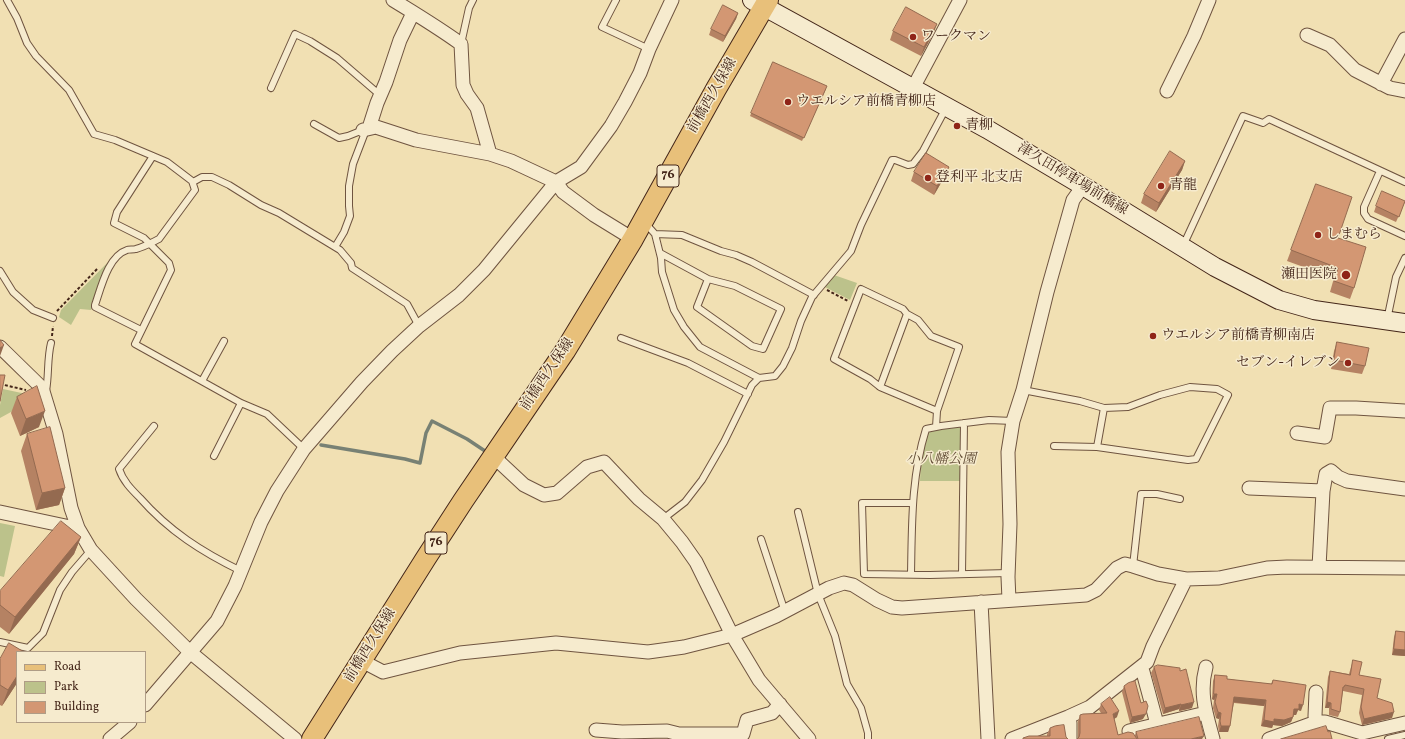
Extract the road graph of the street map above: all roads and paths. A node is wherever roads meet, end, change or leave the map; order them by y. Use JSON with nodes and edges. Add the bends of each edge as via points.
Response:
{"nodes":[{"id":1,"x":7,"y":0,"type":"edge"},
{"id":2,"x":393,"y":0,"type":"edge"},
{"id":3,"x":473,"y":0,"type":"edge"},
{"id":4,"x":616,"y":0,"type":"edge"},
{"id":5,"x":672,"y":0,"type":"edge"},
{"id":6,"x":960,"y":0,"type":"edge"},
{"id":7,"x":1209,"y":0,"type":"edge"},
{"id":8,"x":762,"y":2,"type":"edge"},
{"id":9,"x":413,"y":13,"type":"junction"},
{"id":10,"x":1307,"y":35,"type":"dead end"},
{"id":11,"x":1405,"y":39,"type":"edge"},
{"id":12,"x":461,"y":44,"type":"junction"},
{"id":13,"x":649,"y":49,"type":"junction"},
{"id":14,"x":1381,"y":84,"type":"junction"},
{"id":15,"x":271,"y":88,"type":"dead end"},
{"id":16,"x":913,"y":88,"type":"junction"},
{"id":17,"x":1167,"y":91,"type":"dead end"},
{"id":18,"x":1405,"y":91,"type":"edge"},
{"id":19,"x":380,"y":96,"type":"junction"},
{"id":20,"x":947,"y":106,"type":"junction"},
{"id":21,"x":314,"y":124,"type":"dead end"},
{"id":22,"x":367,"y":129,"type":"junction"},
{"id":23,"x":490,"y":154,"type":"junction"},
{"id":24,"x":153,"y":156,"type":"junction"},
{"id":25,"x":1380,"y":170,"type":"junction"},
{"id":26,"x":193,"y":182,"type":"junction"},
{"id":27,"x":556,"y":182,"type":"junction"},
{"id":28,"x":1405,"y":182,"type":"edge"},
{"id":29,"x":1083,"y":186,"type":"junction"},
{"id":30,"x":649,"y":227,"type":"junction"},
{"id":31,"x":1405,"y":236,"type":"edge"},
{"id":32,"x":633,"y":239,"type":"junction"},
{"id":33,"x":150,"y":244,"type":"junction"},
{"id":34,"x":335,"y":247,"type":"junction"},
{"id":35,"x":1183,"y":247,"type":"junction"},
{"id":36,"x":660,"y":253,"type":"junction"},
{"id":37,"x":1405,"y":258,"type":"edge"},
{"id":38,"x":102,"y":264,"type":"dead end"},
{"id":39,"x":0,"y":271,"type":"edge"},
{"id":40,"x":708,"y":279,"type":"junction"},
{"id":41,"x":821,"y":287,"type":"junction"},
{"id":42,"x":814,"y":295,"type":"junction"},
{"id":43,"x":855,"y":304,"type":"junction"},
{"id":44,"x":907,"y":314,"type":"junction"},
{"id":45,"x":53,"y":318,"type":"junction"},
{"id":46,"x":1387,"y":320,"type":"junction"},
{"id":47,"x":1405,"y":323,"type":"edge"},
{"id":48,"x":418,"y":326,"type":"junction"},
{"id":49,"x":141,"y":330,"type":"junction"},
{"id":50,"x":621,"y":338,"type":"dead end"},
{"id":51,"x":224,"y":341,"type":"dead end"},
{"id":52,"x":51,"y":343,"type":"joint"},
{"id":53,"x":0,"y":347,"type":"edge"},
{"id":54,"x":759,"y":378,"type":"junction"},
{"id":55,"x":202,"y":380,"type":"junction"},
{"id":56,"x":0,"y":384,"type":"edge"},
{"id":57,"x":880,"y":387,"type":"junction"},
{"id":58,"x":28,"y":390,"type":"edge"},
{"id":59,"x":1023,"y":390,"type":"junction"},
{"id":60,"x":748,"y":394,"type":"junction"},
{"id":61,"x":44,"y":396,"type":"junction"},
{"id":62,"x":241,"y":403,"type":"junction"},
{"id":63,"x":1104,"y":408,"type":"junction"},
{"id":64,"x":937,"y":411,"type":"junction"},
{"id":65,"x":1405,"y":411,"type":"edge"},
{"id":66,"x":1013,"y":421,"type":"junction"},
{"id":67,"x":964,"y":423,"type":"junction"},
{"id":68,"x":154,"y":426,"type":"dead end"},
{"id":69,"x":936,"y":427,"type":"junction"},
{"id":70,"x":1297,"y":433,"type":"dead end"},
{"id":71,"x":1054,"y":446,"type":"dead end"},
{"id":72,"x":1097,"y":446,"type":"junction"},
{"id":73,"x":304,"y":448,"type":"junction"},
{"id":74,"x":214,"y":456,"type":"dead end"},
{"id":75,"x":494,"y":457,"type":"junction"},
{"id":76,"x":1249,"y":488,"type":"dead end"},
{"id":77,"x":1405,"y":489,"type":"edge"},
{"id":78,"x":1323,"y":491,"type":"junction"},
{"id":79,"x":1180,"y":499,"type":"dead end"},
{"id":80,"x":912,"y":503,"type":"junction"},
{"id":81,"x":0,"y":512,"type":"edge"},
{"id":82,"x":798,"y":512,"type":"dead end"},
{"id":83,"x":663,"y":519,"type":"junction"},
{"id":84,"x":78,"y":528,"type":"junction"},
{"id":85,"x":761,"y":539,"type":"dead end"},
{"id":86,"x":91,"y":550,"type":"junction"},
{"id":87,"x":1133,"y":566,"type":"junction"},
{"id":88,"x":1319,"y":567,"type":"junction"},
{"id":89,"x":1405,"y":568,"type":"edge"},
{"id":90,"x":241,"y":571,"type":"junction"},
{"id":91,"x":1008,"y":573,"type":"junction"},
{"id":92,"x":911,"y":574,"type":"junction"},
{"id":93,"x":962,"y":574,"type":"junction"},
{"id":94,"x":1186,"y":579,"type":"junction"},
{"id":95,"x":818,"y":594,"type":"junction"},
{"id":96,"x":1009,"y":600,"type":"junction"},
{"id":97,"x":981,"y":602,"type":"junction"},
{"id":98,"x":785,"y":612,"type":"junction"},
{"id":99,"x":732,"y":635,"type":"junction"},
{"id":100,"x":0,"y":642,"type":"edge"},
{"id":101,"x":190,"y":652,"type":"junction"},
{"id":102,"x":362,"y":661,"type":"junction"},
{"id":103,"x":1206,"y":667,"type":"dead end"},
{"id":104,"x":1140,"y":668,"type":"junction"},
{"id":105,"x":1316,"y":692,"type":"dead end"},
{"id":106,"x":146,"y":704,"type":"edge"},
{"id":107,"x":780,"y":704,"type":"junction"},
{"id":108,"x":1206,"y":713,"type":"junction"},
{"id":109,"x":1068,"y":717,"type":"junction"},
{"id":110,"x":1316,"y":722,"type":"junction"},
{"id":111,"x":129,"y":723,"type":"edge"},
{"id":112,"x":1405,"y":723,"type":"edge"},
{"id":113,"x":1157,"y":724,"type":"junction"},
{"id":114,"x":596,"y":730,"type":"dead end"},
{"id":115,"x":1129,"y":731,"type":"edge"},
{"id":116,"x":1405,"y":735,"type":"edge"},
{"id":117,"x":110,"y":739,"type":"edge"},
{"id":118,"x":295,"y":739,"type":"edge"},
{"id":119,"x":312,"y":739,"type":"edge"},
{"id":120,"x":809,"y":739,"type":"edge"},
{"id":121,"x":868,"y":739,"type":"edge"},
{"id":122,"x":988,"y":739,"type":"edge"},
{"id":123,"x":1012,"y":739,"type":"edge"},
{"id":124,"x":1070,"y":739,"type":"edge"},
{"id":125,"x":1213,"y":739,"type":"edge"},
{"id":126,"x":1269,"y":739,"type":"edge"},
{"id":127,"x":1388,"y":739,"type":"edge"}],
"edges":[{"from":1,"to":24,"type":"lane","via":[[26,43],[69,90],[94,134]]},
{"from":2,"to":9,"type":"street"},
{"from":3,"to":12,"type":"lane"},
{"from":4,"to":13,"type":"lane","via":[[602,27]]},
{"from":5,"to":13,"type":"street"},
{"from":6,"to":16,"type":"street"},
{"from":7,"to":17,"type":"street"},
{"from":8,"to":16,"type":"main road","name":"津久田停車場前橋線"},
{"from":8,"to":30,"type":"main road","name":"前橋西久保線","number":"76","via":[[712,96]]},
{"from":9,"to":12,"type":"street","via":[[436,25]]},
{"from":9,"to":19,"type":"street","via":[[400,40]]},
{"from":10,"to":14,"type":"street","via":[[1330,45],[1355,70]]},
{"from":11,"to":14,"type":"street"},
{"from":12,"to":23,"type":"street","via":[[463,85],[477,108]]},
{"from":13,"to":27,"type":"street","via":[[640,74],[611,126],[582,167]]},
{"from":14,"to":18,"type":"street"},
{"from":15,"to":19,"type":"lane","via":[[295,34],[337,58]]},
{"from":16,"to":20,"type":"main road","name":"津久田停車場前橋線"},
{"from":19,"to":22,"type":"street"},
{"from":20,"to":29,"type":"main road","name":"津久田停車場前橋線"},
{"from":20,"to":41,"type":"lane","via":[[914,164],[908,165],[892,160],[851,251]]},
{"from":21,"to":22,"type":"lane","via":[[339,138]]},
{"from":22,"to":23,"type":"street","via":[[376,127],[416,140]]},
{"from":22,"to":34,"type":"lane","via":[[349,186],[350,216]]},
{"from":23,"to":27,"type":"street"},
{"from":24,"to":26,"type":"lane","via":[[167,162]]},
{"from":24,"to":33,"type":"lane","via":[[117,212],[114,223],[144,238]]},
{"from":25,"to":28,"type":"lane"},
{"from":25,"to":31,"type":"lane","via":[[1364,207],[1364,213],[1368,219]]},
{"from":25,"to":35,"type":"lane","via":[[1269,119],[1263,123],[1243,116]]},
{"from":26,"to":33,"type":"lane","via":[[195,190],[159,239]]},
{"from":26,"to":34,"type":"lane","via":[[202,177],[212,177],[261,205],[279,212]]},
{"from":27,"to":32,"type":"street","via":[[563,192],[594,215]]},
{"from":27,"to":48,"type":"street","via":[[484,270],[459,296]]},
{"from":29,"to":35,"type":"main road","name":"津久田停車場前橋線"},
{"from":29,"to":59,"type":"street","via":[[1073,200]]},
{"from":30,"to":32,"type":"main road","name":"前橋西久保線","number":"76"},
{"from":30,"to":36,"type":"lane"},
{"from":30,"to":42,"type":"lane","via":[[682,235],[736,255]]},
{"from":32,"to":75,"type":"main road","name":"前橋西久保線","number":"76","via":[[565,351]]},
{"from":33,"to":49,"type":"lane","via":[[169,263],[171,270]]},
{"from":33,"to":49,"type":"lane","via":[[133,250],[127,249],[116,256],[95,305]]},
{"from":34,"to":48,"type":"lane","via":[[351,263],[352,268],[407,304]]},
{"from":35,"to":46,"type":"main road","name":"津久田停車場前橋線","via":[[1278,300],[1314,310]]},
{"from":36,"to":40,"type":"lane"},
{"from":36,"to":54,"type":"lane","via":[[662,272],[674,310],[684,327],[700,347]]},
{"from":37,"to":46,"type":"lane","via":[[1396,277]]},
{"from":38,"to":45,"type":"path","via":[[58,309]]},
{"from":39,"to":45,"type":"lane","via":[[13,292],[33,310]]},
{"from":40,"to":40,"type":"lane","via":[[735,286],[781,309],[763,349],[752,346],[696,307]]},
{"from":41,"to":42,"type":"lane"},
{"from":41,"to":43,"type":"path"},
{"from":42,"to":54,"type":"lane","via":[[784,366],[775,376]]},
{"from":43,"to":44,"type":"lane","via":[[861,289]]},
{"from":43,"to":57,"type":"lane","via":[[834,359]]},
{"from":44,"to":57,"type":"lane"},
{"from":44,"to":64,"type":"lane","via":[[918,320],[931,336],[959,347]]},
{"from":45,"to":52,"type":"path"},
{"from":46,"to":47,"type":"main road","name":"津久田停車場前橋線"},
{"from":48,"to":73,"type":"street","via":[[362,382]]},
{"from":49,"to":55,"type":"lane","via":[[135,344]]},
{"from":50,"to":60,"type":"lane","via":[[688,363]]},
{"from":51,"to":55,"type":"lane"},
{"from":52,"to":61,"type":"lane","via":[[48,353],[48,381]]},
{"from":53,"to":61,"type":"street","via":[[42,388]]},
{"from":54,"to":60,"type":"lane"},
{"from":55,"to":62,"type":"lane"},
{"from":56,"to":58,"type":"path"},
{"from":57,"to":64,"type":"lane"},
{"from":59,"to":63,"type":"lane"},
{"from":59,"to":66,"type":"street"},
{"from":60,"to":83,"type":"lane","via":[[702,480],[685,502]]},
{"from":61,"to":84,"type":"street","via":[[56,434],[71,508]]},
{"from":62,"to":73,"type":"lane","via":[[267,414]]},
{"from":62,"to":74,"type":"lane"},
{"from":63,"to":72,"type":"lane"},
{"from":63,"to":72,"type":"lane","via":[[1128,407],[1160,395],[1190,388],[1217,389],[1228,395],[1196,459],[1165,457]]},
{"from":64,"to":69,"type":"lane"},
{"from":65,"to":70,"type":"street","via":[[1330,408],[1325,437]]},
{"from":66,"to":67,"type":"lane"},
{"from":66,"to":91,"type":"street","via":[[1008,452]]},
{"from":67,"to":69,"type":"lane"},
{"from":67,"to":93,"type":"lane"},
{"from":68,"to":90,"type":"lane","via":[[119,469],[122,478],[152,512],[184,539],[213,558]]},
{"from":69,"to":80,"type":"lane","via":[[926,429],[918,458]]},
{"from":71,"to":72,"type":"lane"},
{"from":73,"to":90,"type":"street","via":[[261,522]]},
{"from":75,"to":83,"type":"street","via":[[524,485],[544,495],[557,493],[587,467],[604,462],[638,499]]},
{"from":75,"to":102,"type":"main road","name":"前橋西久保線","number":"76","via":[[426,558]]},
{"from":76,"to":78,"type":"street"},
{"from":77,"to":78,"type":"street","via":[[1347,481],[1331,471],[1326,474]]},
{"from":78,"to":88,"type":"street"},
{"from":79,"to":87,"type":"lane","via":[[1157,494],[1141,494]]},
{"from":80,"to":92,"type":"lane"},
{"from":80,"to":92,"type":"lane","via":[[862,503],[864,574]]},
{"from":81,"to":84,"type":"street"},
{"from":82,"to":95,"type":"lane"},
{"from":83,"to":99,"type":"street","via":[[696,562]]},
{"from":84,"to":86,"type":"street"},
{"from":85,"to":98,"type":"lane"},
{"from":86,"to":100,"type":"lane","via":[[60,590],[43,633],[28,648]]},
{"from":86,"to":101,"type":"street"},
{"from":87,"to":94,"type":"street"},
{"from":87,"to":96,"type":"street","via":[[1125,564],[1117,568],[1096,590],[1086,595]]},
{"from":88,"to":89,"type":"street"},
{"from":88,"to":94,"type":"street","via":[[1267,568],[1219,578]]},
{"from":90,"to":101,"type":"street","via":[[217,621]]},
{"from":91,"to":93,"type":"lane"},
{"from":91,"to":96,"type":"street"},
{"from":92,"to":93,"type":"lane"},
{"from":94,"to":104,"type":"street","via":[[1147,662]]},
{"from":95,"to":97,"type":"street","via":[[844,583],[853,585],[892,607]]},
{"from":95,"to":98,"type":"street"},
{"from":95,"to":121,"type":"lane","via":[[835,636],[847,684],[861,708]]},
{"from":96,"to":97,"type":"street"},
{"from":97,"to":122,"type":"street"},
{"from":98,"to":99,"type":"street"},
{"from":99,"to":102,"type":"street","via":[[684,647],[648,652],[556,643],[492,649],[460,653],[383,672]]},
{"from":99,"to":107,"type":"street","via":[[760,680]]},
{"from":101,"to":106,"type":"street"},
{"from":101,"to":118,"type":"street"},
{"from":102,"to":119,"type":"main road","name":"前橋西久保線","number":"76"},
{"from":103,"to":108,"type":"street","via":[[1202,683]]},
{"from":104,"to":109,"type":"street","via":[[1090,707]]},
{"from":104,"to":113,"type":"street"},
{"from":105,"to":110,"type":"street"},
{"from":107,"to":114,"type":"street","via":[[772,713],[747,720],[743,734]]},
{"from":107,"to":120,"type":"street"},
{"from":108,"to":113,"type":"street"},
{"from":108,"to":125,"type":"street"},
{"from":109,"to":123,"type":"street"},
{"from":109,"to":124,"type":"street"},
{"from":110,"to":112,"type":"street","via":[[1325,722],[1362,733]]},
{"from":110,"to":126,"type":"street"},
{"from":111,"to":117,"type":"street"},
{"from":113,"to":115,"type":"street"},
{"from":116,"to":127,"type":"lane"}]}
